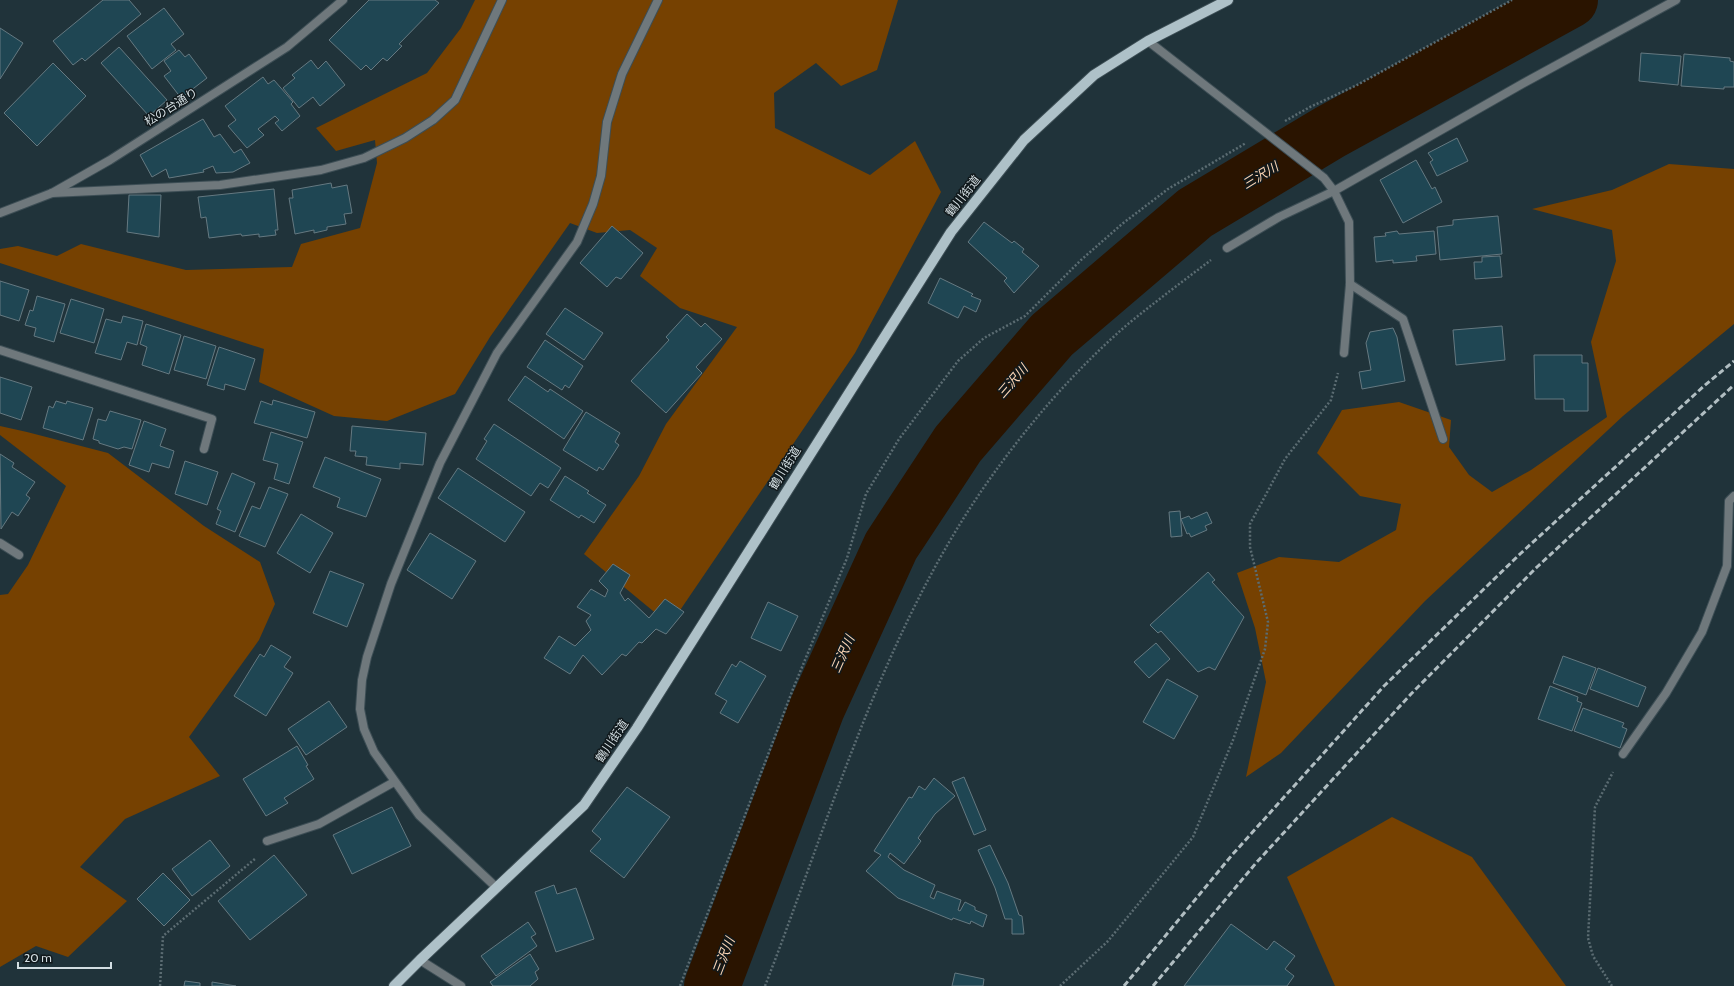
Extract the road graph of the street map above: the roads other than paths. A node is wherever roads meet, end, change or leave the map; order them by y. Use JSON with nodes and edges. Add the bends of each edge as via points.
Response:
{"nodes":[{"id":1,"x":343,"y":0,"type":"edge"},
{"id":2,"x":502,"y":0,"type":"edge"},
{"id":3,"x":658,"y":0,"type":"edge"},
{"id":4,"x":1228,"y":0,"type":"edge"},
{"id":5,"x":1676,"y":0,"type":"edge"},
{"id":6,"x":1148,"y":41,"type":"junction"},
{"id":7,"x":1334,"y":191,"type":"junction"},
{"id":8,"x":52,"y":193,"type":"junction"},
{"id":9,"x":0,"y":213,"type":"edge"},
{"id":10,"x":1227,"y":248,"type":"road end"},
{"id":11,"x":1350,"y":284,"type":"junction"},
{"id":12,"x":0,"y":350,"type":"edge"},
{"id":13,"x":1344,"y":353,"type":"road end"},
{"id":14,"x":1443,"y":438,"type":"dead end"},
{"id":15,"x":204,"y":449,"type":"dead end"},
{"id":16,"x":1734,"y":496,"type":"edge"},
{"id":17,"x":0,"y":543,"type":"edge"},
{"id":18,"x":19,"y":556,"type":"dead end"},
{"id":19,"x":1623,"y":754,"type":"road end"},
{"id":20,"x":394,"y":782,"type":"junction"},
{"id":21,"x":267,"y":841,"type":"road end"},
{"id":22,"x":497,"y":888,"type":"junction"},
{"id":23,"x":420,"y":960,"type":"junction"},
{"id":24,"x":394,"y":986,"type":"edge"},
{"id":25,"x":461,"y":986,"type":"edge"}],
"edges":[{"from":1,"to":8,"type":"street","name":"松の台通り","via":[[287,47],[110,160]]},
{"from":2,"to":8,"type":"street","via":[[455,100],[433,120],[405,138],[364,158],[321,170],[220,185]]},
{"from":3,"to":20,"type":"street","via":[[622,74],[606,122],[601,176],[593,204],[577,242],[497,353],[440,463],[391,584],[367,657],[360,709],[364,730],[374,752]]},
{"from":4,"to":6,"type":"main road","name":"鶴川街道"},
{"from":5,"to":7,"type":"street"},
{"from":6,"to":7,"type":"street","via":[[1324,178]]},
{"from":6,"to":22,"type":"main road","name":"鶴川街道","via":[[1094,75],[1024,140],[951,232],[637,728],[593,792],[584,805]]},
{"from":7,"to":10,"type":"street","via":[[1279,217]]},
{"from":7,"to":11,"type":"street","via":[[1349,222]]},
{"from":8,"to":9,"type":"street","name":"松の台通り"},
{"from":11,"to":13,"type":"street"},
{"from":11,"to":14,"type":"street","via":[[1402,319]]},
{"from":12,"to":15,"type":"street","via":[[212,419]]},
{"from":16,"to":19,"type":"street","via":[[1729,500],[1727,566],[1702,632],[1666,693]]},
{"from":17,"to":18,"type":"street"},
{"from":20,"to":21,"type":"street","via":[[319,824]]},
{"from":20,"to":22,"type":"street","via":[[419,815]]},
{"from":22,"to":23,"type":"main road","name":"鶴川街道"},
{"from":23,"to":24,"type":"main road","name":"鶴川街道"},
{"from":23,"to":25,"type":"street"}]}
